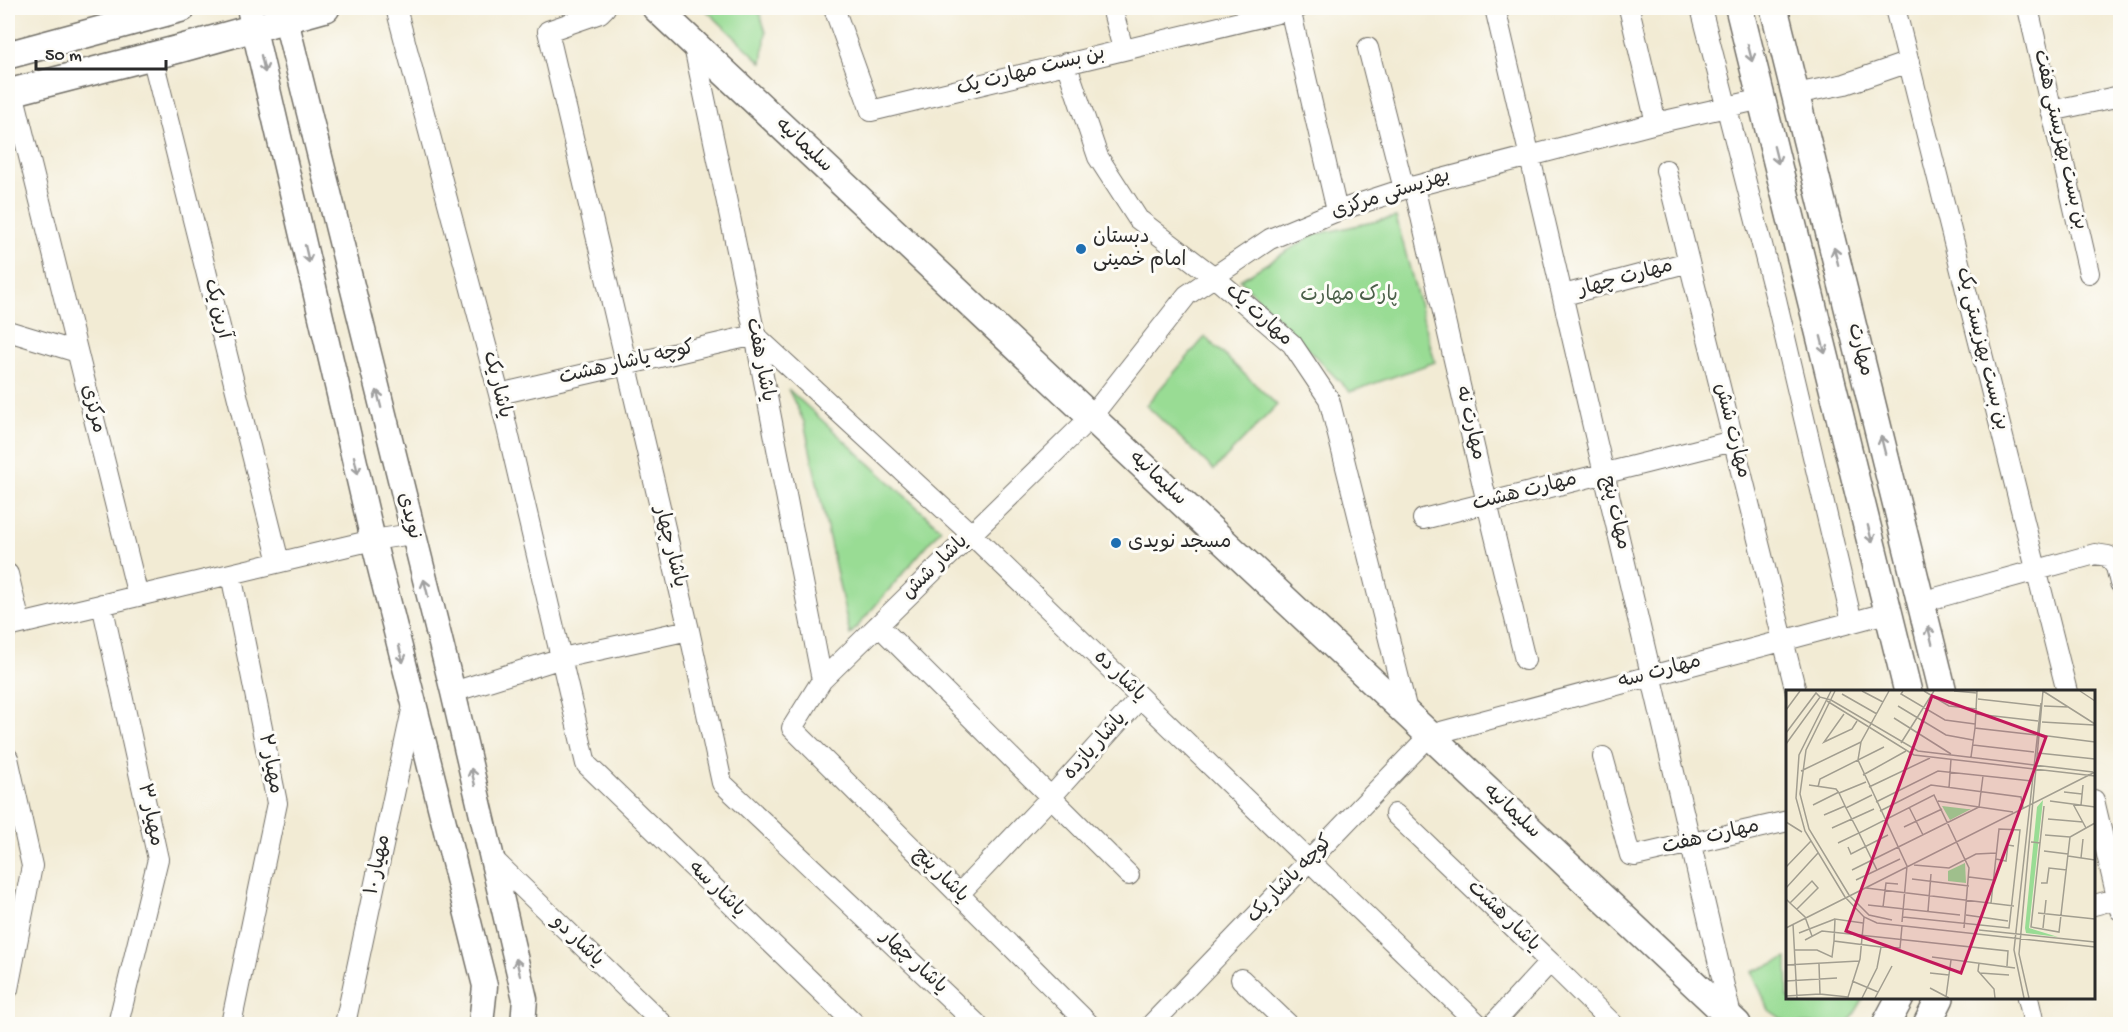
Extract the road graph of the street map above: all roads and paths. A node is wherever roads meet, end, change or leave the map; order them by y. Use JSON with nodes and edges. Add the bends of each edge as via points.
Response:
{"nodes":[{"id":1,"x":182,"y":8,"type":"edge"},
{"id":2,"x":326,"y":8,"type":"edge"},
{"id":3,"x":396,"y":8,"type":"edge"},
{"id":4,"x":605,"y":8,"type":"edge"},
{"id":5,"x":656,"y":8,"type":"edge"},
{"id":6,"x":834,"y":8,"type":"edge"},
{"id":7,"x":1112,"y":8,"type":"edge"},
{"id":8,"x":1294,"y":8,"type":"edge"},
{"id":9,"x":1496,"y":8,"type":"edge"},
{"id":10,"x":1629,"y":8,"type":"edge"},
{"id":11,"x":1701,"y":8,"type":"edge"},
{"id":12,"x":1739,"y":8,"type":"edge"},
{"id":13,"x":1774,"y":8,"type":"edge"},
{"id":14,"x":1895,"y":8,"type":"edge"},
{"id":15,"x":2028,"y":8,"type":"edge"},
{"id":16,"x":148,"y":12,"type":"edge"},
{"id":17,"x":284,"y":13,"type":"edge"},
{"id":18,"x":1238,"y":14,"type":"edge"},
{"id":19,"x":251,"y":18,"type":"edge"},
{"id":20,"x":693,"y":42,"type":"junction"},
{"id":21,"x":1368,"y":48,"type":"dead end"},
{"id":22,"x":1123,"y":49,"type":"junction"},
{"id":23,"x":8,"y":55,"type":"edge"},
{"id":24,"x":152,"y":56,"type":"junction"},
{"id":25,"x":1909,"y":62,"type":"junction"},
{"id":26,"x":1066,"y":63,"type":"junction"},
{"id":27,"x":10,"y":93,"type":"edge"},
{"id":28,"x":1795,"y":93,"type":"junction"},
{"id":29,"x":2121,"y":96,"type":"edge"},
{"id":30,"x":1762,"y":99,"type":"junction"},
{"id":31,"x":1728,"y":107,"type":"junction"},
{"id":32,"x":2051,"y":111,"type":"junction"},
{"id":33,"x":1656,"y":123,"type":"junction"},
{"id":34,"x":1531,"y":155,"type":"junction"},
{"id":35,"x":1666,"y":170,"type":"dead end"},
{"id":36,"x":1409,"y":188,"type":"junction"},
{"id":37,"x":1337,"y":211,"type":"junction"},
{"id":38,"x":1689,"y":262,"type":"junction"},
{"id":39,"x":2090,"y":273,"type":"dead end"},
{"id":40,"x":1214,"y":277,"type":"junction"},
{"id":41,"x":1564,"y":295,"type":"junction"},
{"id":42,"x":8,"y":331,"type":"edge"},
{"id":43,"x":755,"y":335,"type":"junction"},
{"id":44,"x":77,"y":352,"type":"junction"},
{"id":45,"x":625,"y":365,"type":"junction"},
{"id":46,"x":499,"y":394,"type":"junction"},
{"id":47,"x":1091,"y":417,"type":"junction"},
{"id":48,"x":1733,"y":441,"type":"junction"},
{"id":49,"x":1605,"y":472,"type":"junction"},
{"id":50,"x":1487,"y":503,"type":"junction"},
{"id":51,"x":1423,"y":519,"type":"dead end"},
{"id":52,"x":412,"y":534,"type":"junction"},
{"id":53,"x":971,"y":534,"type":"junction"},
{"id":54,"x":374,"y":540,"type":"junction"},
{"id":55,"x":279,"y":562,"type":"junction"},
{"id":56,"x":2036,"y":570,"type":"junction"},
{"id":57,"x":8,"y":574,"type":"edge"},
{"id":58,"x":231,"y":574,"type":"junction"},
{"id":59,"x":2121,"y":583,"type":"edge"},
{"id":60,"x":138,"y":596,"type":"junction"},
{"id":61,"x":1922,"y":602,"type":"junction"},
{"id":62,"x":102,"y":604,"type":"junction"},
{"id":63,"x":1890,"y":612,"type":"junction"},
{"id":64,"x":1852,"y":622,"type":"junction"},
{"id":65,"x":14,"y":625,"type":"edge"},
{"id":66,"x":878,"y":625,"type":"junction"},
{"id":67,"x":689,"y":630,"type":"junction"},
{"id":68,"x":1783,"y":640,"type":"junction"},
{"id":69,"x":562,"y":658,"type":"junction"},
{"id":70,"x":1526,"y":660,"type":"dead end"},
{"id":71,"x":1652,"y":676,"type":"junction"},
{"id":72,"x":822,"y":680,"type":"junction"},
{"id":73,"x":1796,"y":690,"type":"edge"},
{"id":74,"x":1908,"y":690,"type":"edge"},
{"id":75,"x":1944,"y":690,"type":"edge"},
{"id":76,"x":2066,"y":690,"type":"edge"},
{"id":77,"x":453,"y":692,"type":"junction"},
{"id":78,"x":1140,"y":698,"type":"junction"},
{"id":79,"x":414,"y":705,"type":"junction"},
{"id":80,"x":1408,"y":715,"type":"junction"},
{"id":81,"x":792,"y":728,"type":"joint"},
{"id":82,"x":1430,"y":735,"type":"junction"},
{"id":83,"x":1603,"y":757,"type":"dead end"},
{"id":84,"x":8,"y":758,"type":"edge"},
{"id":85,"x":586,"y":764,"type":"joint"},
{"id":86,"x":1051,"y":797,"type":"junction"},
{"id":87,"x":2095,"y":804,"type":"edge"},
{"id":88,"x":1395,"y":814,"type":"dead end"},
{"id":89,"x":1786,"y":821,"type":"edge"},
{"id":90,"x":1691,"y":843,"type":"junction"},
{"id":91,"x":492,"y":858,"type":"junction"},
{"id":92,"x":1309,"y":861,"type":"junction"},
{"id":93,"x":1130,"y":874,"type":"dead end"},
{"id":94,"x":959,"y":894,"type":"junction"},
{"id":95,"x":2120,"y":903,"type":"edge"},
{"id":96,"x":2095,"y":905,"type":"edge"},
{"id":97,"x":1550,"y":962,"type":"junction"},
{"id":98,"x":1241,"y":979,"type":"dead end"},
{"id":99,"x":8,"y":989,"type":"edge"},
{"id":100,"x":1899,"y":999,"type":"edge"},
{"id":101,"x":1940,"y":999,"type":"edge"},
{"id":102,"x":2028,"y":999,"type":"edge"},
{"id":103,"x":846,"y":1021,"type":"edge"},
{"id":104,"x":1734,"y":1022,"type":"edge"},
{"id":105,"x":118,"y":1024,"type":"edge"},
{"id":106,"x":231,"y":1024,"type":"edge"},
{"id":107,"x":345,"y":1024,"type":"edge"},
{"id":108,"x":481,"y":1024,"type":"edge"},
{"id":109,"x":523,"y":1024,"type":"edge"},
{"id":110,"x":663,"y":1024,"type":"edge"},
{"id":111,"x":977,"y":1024,"type":"edge"},
{"id":112,"x":1089,"y":1024,"type":"edge"},
{"id":113,"x":1152,"y":1024,"type":"edge"},
{"id":114,"x":1288,"y":1024,"type":"edge"},
{"id":115,"x":1478,"y":1024,"type":"edge"},
{"id":116,"x":1492,"y":1024,"type":"edge"},
{"id":117,"x":1613,"y":1024,"type":"edge"},
{"id":118,"x":1886,"y":1024,"type":"edge"},
{"id":119,"x":1927,"y":1024,"type":"edge"},
{"id":120,"x":2034,"y":1024,"type":"edge"}],
"edges":[{"from":1,"to":16,"type":"main road"},
{"from":2,"to":17,"type":"main road"},
{"from":3,"to":46,"type":"street","name":"یاشار یک"},
{"from":4,"to":45,"type":"street","name":"یاشار چهار","via":[[548,31]]},
{"from":5,"to":20,"type":"main road","name":"سلیمانیه"},
{"from":6,"to":26,"type":"street","name":"بن بست مهارت یک","via":[[871,111]]},
{"from":7,"to":22,"type":"street"},
{"from":8,"to":18,"type":"street","name":"بن بست مهارت یک"},
{"from":8,"to":37,"type":"street"},
{"from":9,"to":34,"type":"street","name":"مهات پنج"},
{"from":10,"to":33,"type":"street"},
{"from":11,"to":31,"type":"street"},
{"from":12,"to":30,"type":"main road","name":"مهارت","one_way":true},
{"from":13,"to":28,"type":"main road","name":"مهارت"},
{"from":14,"to":25,"type":"street","name":"بن بست بهزیستی یک"},
{"from":15,"to":32,"type":"street","name":"بن بست بهزیستی هفت"},
{"from":16,"to":23,"type":"main road"},
{"from":17,"to":19,"type":"main road"},
{"from":52,"to":17,"type":"street","name":"نویدی","one_way":true},
{"from":18,"to":22,"type":"street","name":"بن بست مهارت یک"},
{"from":19,"to":24,"type":"main road"},
{"from":19,"to":54,"type":"street","name":"نویدی","one_way":true},
{"from":20,"to":43,"type":"street","name":"یاشار هفت"},
{"from":20,"to":47,"type":"main road","name":"سلیمانیه"},
{"from":21,"to":36,"type":"street","name":"مهارت نه"},
{"from":22,"to":26,"type":"street","name":"بن بست مهارت یک"},
{"from":24,"to":27,"type":"main road"},
{"from":24,"to":55,"type":"street","name":"آرین یک"},
{"from":25,"to":28,"type":"street","via":[[1845,84]]},
{"from":25,"to":56,"type":"street","name":"بن بست بهزیستی یک"},
{"from":26,"to":40,"type":"street","name":"مهارت یک","via":[[1098,157],[1138,219]]},
{"from":27,"to":44,"type":"street","name":"مرکزی"},
{"from":28,"to":30,"type":"main road"},
{"from":61,"to":28,"type":"main road","name":"مهارت","one_way":true},
{"from":29,"to":32,"type":"street"},
{"from":30,"to":31,"type":"street","name":"بهزیستی مرکزی"},
{"from":30,"to":63,"type":"main road","name":"مهارت","one_way":true},
{"from":31,"to":33,"type":"street","name":"بهزیستی مرکزی"},
{"from":31,"to":64,"type":"street"},
{"from":32,"to":39,"type":"street","name":"بن بست بهزیستی هفت"},
{"from":33,"to":34,"type":"street","name":"بهزیستی مرکزی"},
{"from":34,"to":36,"type":"street","name":"بهزیستی مرکزی"},
{"from":34,"to":41,"type":"street","name":"مهات پنج"},
{"from":35,"to":38,"type":"street","name":"مهارت شش"},
{"from":36,"to":37,"type":"street","name":"بهزیستی مرکزی"},
{"from":36,"to":50,"type":"street","name":"مهارت نه"},
{"from":37,"to":40,"type":"street","name":"بهزیستی مرکزی","via":[[1270,239]]},
{"from":38,"to":41,"type":"street","name":"مهارت چهار"},
{"from":38,"to":48,"type":"street","name":"مهارت شش"},
{"from":40,"to":47,"type":"street","name":"بهزیستی مرکزی","via":[[1187,295]]},
{"from":40,"to":80,"type":"street","name":"مهارت یک","via":[[1292,344],[1329,399]]},
{"from":41,"to":49,"type":"street","name":"مهات پنج"},
{"from":42,"to":44,"type":"street"},
{"from":43,"to":45,"type":"street","name":"کوچه یاشار هشت"},
{"from":43,"to":53,"type":"street","name":"یاشار ده"},
{"from":43,"to":72,"type":"street","name":"یاشار هفت"},
{"from":44,"to":60,"type":"street","name":"مرکزی"},
{"from":45,"to":46,"type":"street","name":"کوچه یاشار هشت"},
{"from":45,"to":67,"type":"street","name":"یاشار چهار"},
{"from":46,"to":69,"type":"street","name":"یاشار یک"},
{"from":47,"to":53,"type":"street","name":"یاشار شش"},
{"from":47,"to":80,"type":"main road","name":"سلیمانیه"},
{"from":48,"to":49,"type":"street","name":"مهارت هشت"},
{"from":48,"to":68,"type":"street","name":"مهارت شش"},
{"from":49,"to":50,"type":"street","name":"مهارت هشت"},
{"from":49,"to":71,"type":"street","name":"مهات پنج"},
{"from":50,"to":51,"type":"street","name":"مهارت هشت"},
{"from":50,"to":70,"type":"street","name":"مهارت نه"},
{"from":52,"to":54,"type":"street"},
{"from":77,"to":52,"type":"street","name":"نویدی","one_way":true},
{"from":53,"to":66,"type":"street","name":"یاشار شش"},
{"from":53,"to":78,"type":"street","name":"یاشار ده"},
{"from":54,"to":55,"type":"street"},
{"from":54,"to":79,"type":"street","name":"نویدی","one_way":true},
{"from":55,"to":58,"type":"street"},
{"from":56,"to":59,"type":"street","via":[[2095,554],[2108,556]]},
{"from":56,"to":61,"type":"street"},
{"from":56,"to":76,"type":"street","name":"بن بست بهزیستی یک"},
{"from":57,"to":65,"type":"street"},
{"from":58,"to":60,"type":"street"},
{"from":58,"to":106,"type":"street","name":"مهیار ۲","via":[[277,803]]},
{"from":60,"to":62,"type":"street"},
{"from":61,"to":63,"type":"main road"},
{"from":75,"to":61,"type":"main road","name":"مهارت","one_way":true},
{"from":62,"to":65,"type":"street"},
{"from":62,"to":105,"type":"street","name":"مهیار ۳","via":[[158,859]]},
{"from":63,"to":64,"type":"street","name":"مهارت سه"},
{"from":63,"to":74,"type":"main road","name":"مهارت"},
{"from":64,"to":68,"type":"street","name":"مهارت سه"},
{"from":66,"to":72,"type":"street","name":"یاشار شش"},
{"from":66,"to":86,"type":"street"},
{"from":67,"to":69,"type":"street"},
{"from":67,"to":111,"type":"street","name":"یاشار چهار","via":[[722,783]]},
{"from":68,"to":71,"type":"street","name":"مهارت سه"},
{"from":68,"to":73,"type":"street","name":"مهارت شش"},
{"from":69,"to":77,"type":"street"},
{"from":69,"to":85,"type":"street","name":"یاشار یک"},
{"from":71,"to":82,"type":"street","name":"مهارت سه"},
{"from":71,"to":90,"type":"street","name":"مهات پنج"},
{"from":72,"to":81,"type":"street","name":"یاشار شش"},
{"from":91,"to":77,"type":"street","name":"نویدی","one_way":true},
{"from":78,"to":86,"type":"street","name":"یاشار یازده"},
{"from":78,"to":92,"type":"street","name":"یاشار ده"},
{"from":79,"to":107,"type":"street","name":"مهیار ۱۰"},
{"from":79,"to":108,"type":"street","name":"نویدی","via":[[484,986]]},
{"from":80,"to":82,"type":"main road","name":"سلیمانیه"},
{"from":81,"to":94,"type":"street","name":"یاشار پنج"},
{"from":82,"to":92,"type":"street","name":"کوچه یاشار یک"},
{"from":82,"to":104,"type":"main road","name":"سلیمانیه"},
{"from":83,"to":90,"type":"street","name":"مهارت هفت","via":[[1630,855]]},
{"from":84,"to":99,"type":"street","via":[[32,866]]},
{"from":85,"to":103,"type":"street","name":"یاشار سه"},
{"from":86,"to":93,"type":"street"},
{"from":86,"to":94,"type":"street","name":"یاشار یازده"},
{"from":87,"to":95,"type":"street"},
{"from":88,"to":97,"type":"street","name":"یاشار هشت"},
{"from":89,"to":90,"type":"street","name":"مهارت هفت"},
{"from":90,"to":104,"type":"street","name":"مهات پنج"},
{"from":109,"to":91,"type":"street","name":"نویدی","one_way":true,"via":[[525,999]]},
{"from":91,"to":110,"type":"street","name":"یاشار دو"},
{"from":92,"to":113,"type":"street","name":"کوچه یاشار یک"},
{"from":92,"to":115,"type":"street","name":"یاشار ده"},
{"from":94,"to":112,"type":"street","name":"یاشار پنج"},
{"from":95,"to":96,"type":"street"},
{"from":97,"to":116,"type":"street","name":"یاشار هشت"},
{"from":97,"to":117,"type":"street"},
{"from":98,"to":114,"type":"street"},
{"from":100,"to":118,"type":"main road"},
{"from":101,"to":119,"type":"main road"},
{"from":102,"to":120,"type":"street"}]}
